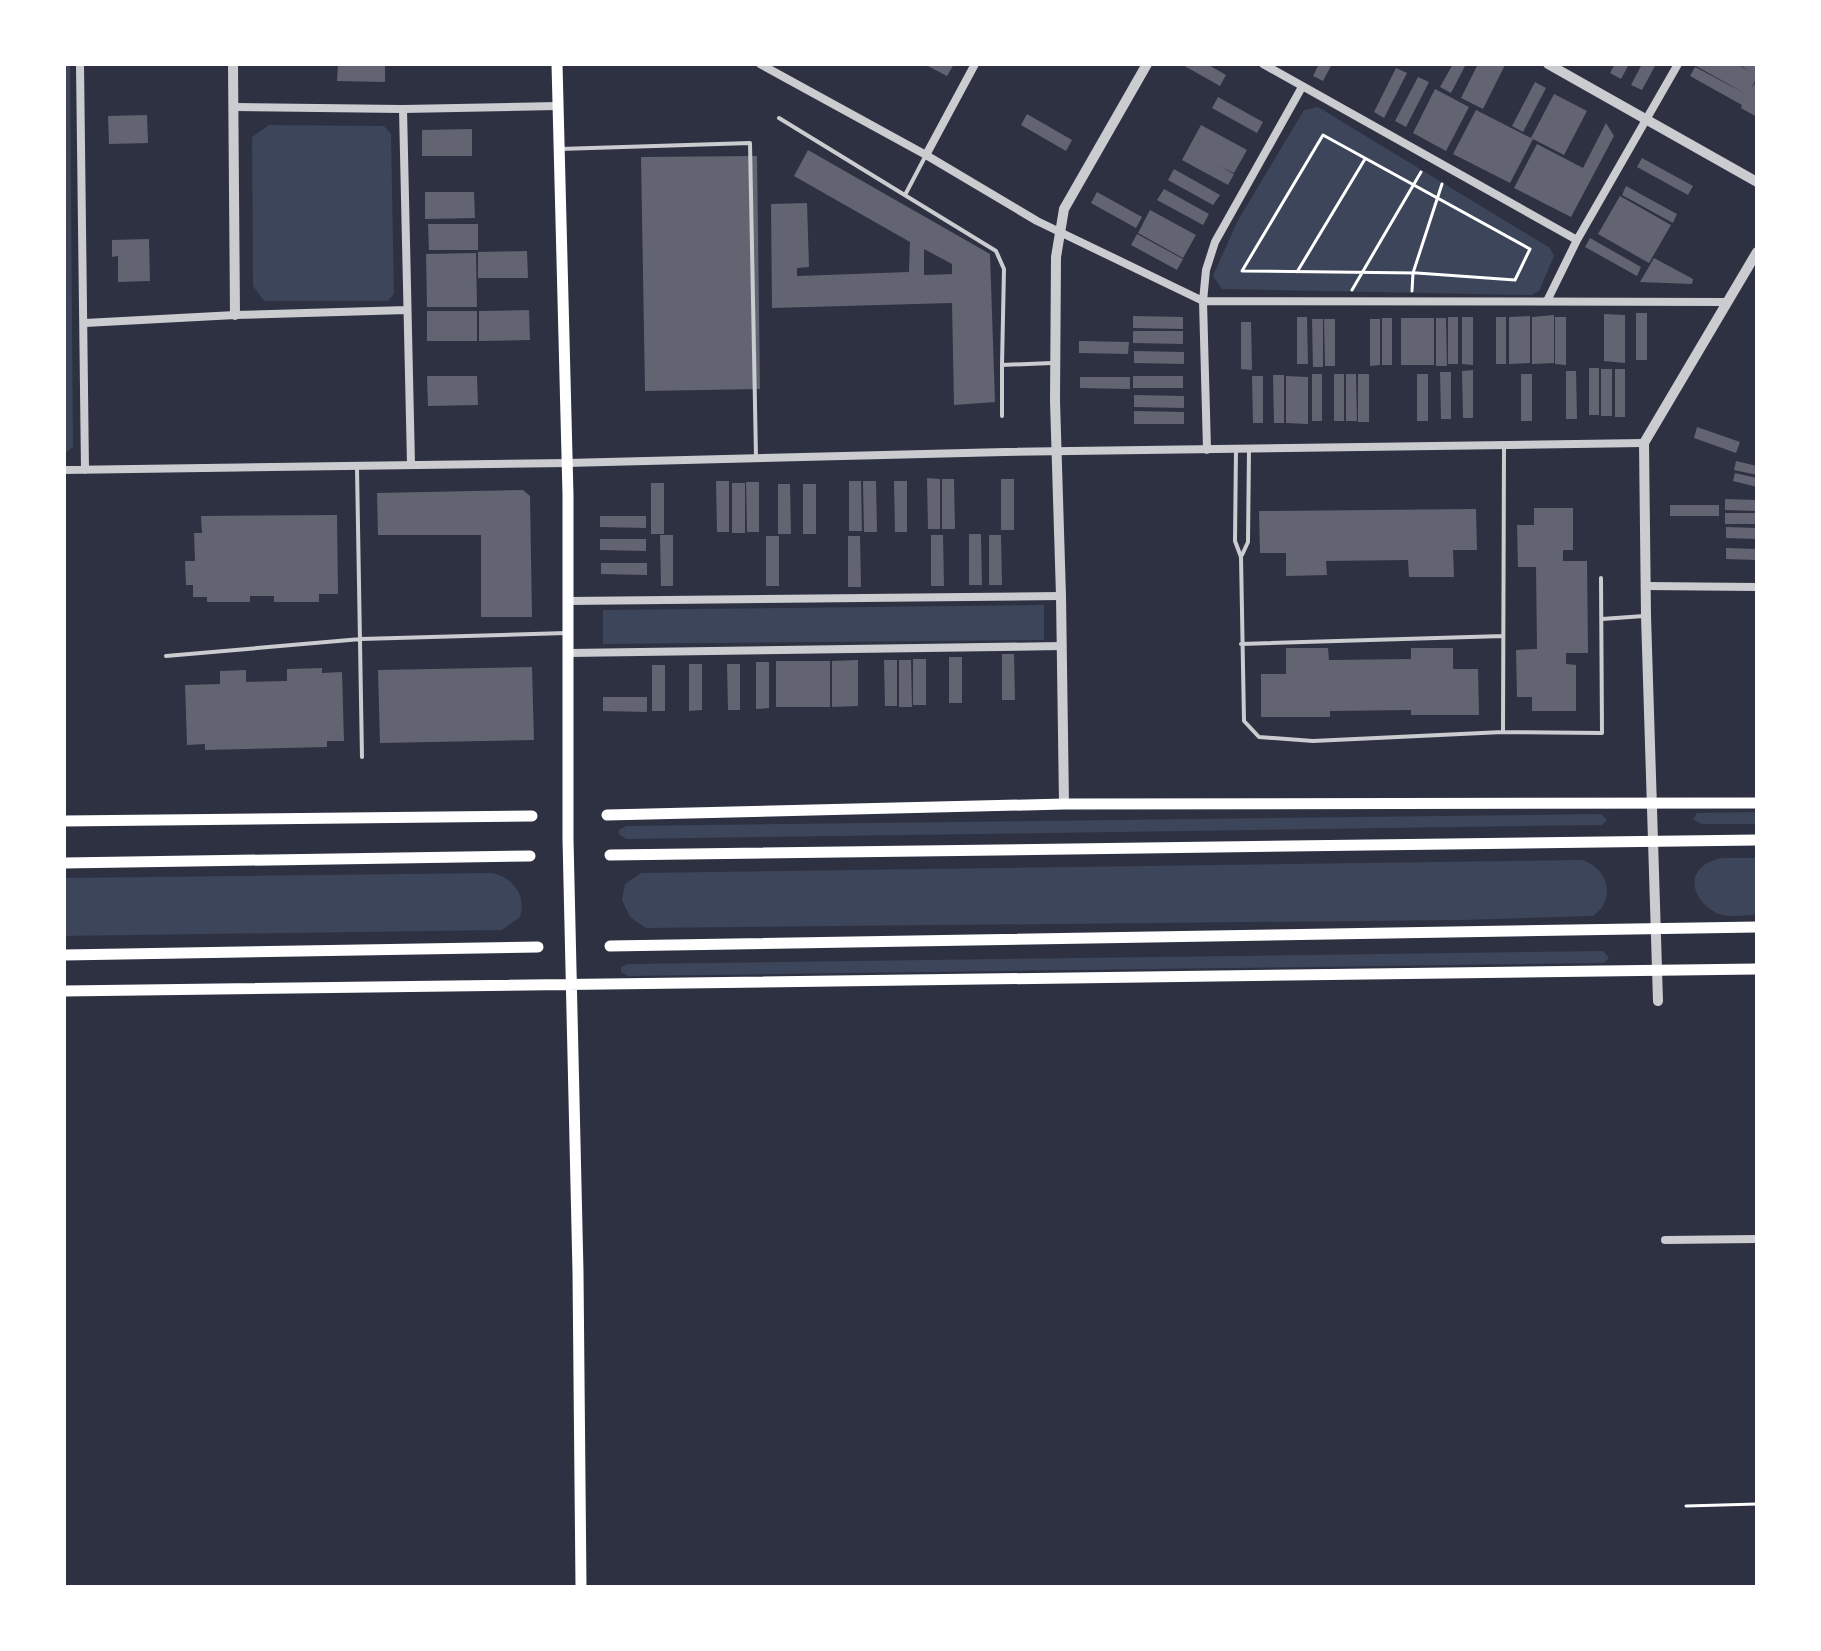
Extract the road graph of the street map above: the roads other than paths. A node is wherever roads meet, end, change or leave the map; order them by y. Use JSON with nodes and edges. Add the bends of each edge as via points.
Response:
{"nodes":[{"id":1,"x":80,"y":64,"type":"edge"},
{"id":2,"x":233,"y":64,"type":"edge"},
{"id":3,"x":557,"y":64,"type":"edge"},
{"id":4,"x":760,"y":64,"type":"edge"},
{"id":5,"x":975,"y":64,"type":"edge"},
{"id":6,"x":1147,"y":64,"type":"edge"},
{"id":7,"x":1263,"y":64,"type":"edge"},
{"id":8,"x":1548,"y":64,"type":"edge"},
{"id":9,"x":1678,"y":64,"type":"edge"},
{"id":10,"x":1302,"y":87,"type":"junction"},
{"id":11,"x":556,"y":106,"type":"junction"},
{"id":12,"x":234,"y":107,"type":"junction"},
{"id":13,"x":403,"y":109,"type":"junction"},
{"id":14,"x":779,"y":118,"type":"dead end"},
{"id":15,"x":1646,"y":121,"type":"junction"},
{"id":16,"x":558,"y":149,"type":"junction"},
{"id":17,"x":926,"y":155,"type":"junction"},
{"id":18,"x":1757,"y":182,"type":"edge"},
{"id":19,"x":905,"y":195,"type":"junction"},
{"id":20,"x":1060,"y":232,"type":"junction"},
{"id":21,"x":1577,"y":240,"type":"junction"},
{"id":22,"x":1757,"y":252,"type":"edge"},
{"id":23,"x":1203,"y":301,"type":"junction"},
{"id":24,"x":1547,"y":301,"type":"junction"},
{"id":25,"x":1726,"y":302,"type":"junction"},
{"id":26,"x":407,"y":310,"type":"junction"},
{"id":27,"x":235,"y":315,"type":"junction"},
{"id":28,"x":85,"y":323,"type":"junction"},
{"id":29,"x":1054,"y":363,"type":"junction"},
{"id":30,"x":1002,"y":365,"type":"junction"},
{"id":31,"x":1002,"y":416,"type":"dead end"},
{"id":32,"x":1644,"y":443,"type":"junction"},
{"id":33,"x":1504,"y":445,"type":"junction"},
{"id":34,"x":1236,"y":449,"type":"junction"},
{"id":35,"x":1249,"y":449,"type":"junction"},
{"id":36,"x":1207,"y":450,"type":"junction"},
{"id":37,"x":1057,"y":451,"type":"junction"},
{"id":38,"x":756,"y":458,"type":"junction"},
{"id":39,"x":567,"y":463,"type":"junction"},
{"id":40,"x":411,"y":464,"type":"junction"},
{"id":41,"x":357,"y":466,"type":"junction"},
{"id":42,"x":64,"y":470,"type":"edge"},
{"id":43,"x":85,"y":470,"type":"junction"},
{"id":44,"x":1241,"y":557,"type":"junction"},
{"id":45,"x":1601,"y":578,"type":"dead end"},
{"id":46,"x":1646,"y":586,"type":"junction"},
{"id":47,"x":1757,"y":587,"type":"edge"},
{"id":48,"x":1061,"y":596,"type":"junction"},
{"id":49,"x":568,"y":601,"type":"junction"},
{"id":50,"x":1646,"y":616,"type":"junction"},
{"id":51,"x":1602,"y":619,"type":"junction"},
{"id":52,"x":568,"y":633,"type":"junction"},
{"id":53,"x":1503,"y":636,"type":"junction"},
{"id":54,"x":361,"y":639,"type":"junction"},
{"id":55,"x":1241,"y":644,"type":"junction"},
{"id":56,"x":1062,"y":646,"type":"junction"},
{"id":57,"x":569,"y":653,"type":"junction"},
{"id":58,"x":166,"y":656,"type":"dead end"},
{"id":59,"x":1503,"y":732,"type":"junction"},
{"id":60,"x":362,"y":757,"type":"dead end"},
{"id":61,"x":1757,"y":803,"type":"edge"},
{"id":62,"x":1064,"y":804,"type":"junction"},
{"id":63,"x":1652,"y":805,"type":"junction"},
{"id":64,"x":607,"y":815,"type":"dead end"},
{"id":65,"x":532,"y":816,"type":"dead end"},
{"id":66,"x":64,"y":821,"type":"edge"},
{"id":67,"x":1757,"y":840,"type":"edge"},
{"id":68,"x":1653,"y":842,"type":"junction"},
{"id":69,"x":610,"y":855,"type":"dead end"},
{"id":70,"x":530,"y":856,"type":"dead end"},
{"id":71,"x":64,"y":863,"type":"edge"},
{"id":72,"x":1757,"y":927,"type":"edge"},
{"id":73,"x":1656,"y":929,"type":"junction"},
{"id":74,"x":610,"y":946,"type":"dead end"},
{"id":75,"x":538,"y":947,"type":"dead end"},
{"id":76,"x":64,"y":955,"type":"edge"},
{"id":77,"x":1757,"y":969,"type":"edge"},
{"id":78,"x":1657,"y":970,"type":"junction"},
{"id":79,"x":571,"y":985,"type":"junction"},
{"id":80,"x":64,"y":991,"type":"edge"},
{"id":81,"x":1658,"y":1001,"type":"dead end"},
{"id":82,"x":1757,"y":1239,"type":"edge"},
{"id":83,"x":1665,"y":1240,"type":"dead end"},
{"id":84,"x":581,"y":1587,"type":"edge"}],
"edges":[{"from":1,"to":28,"type":"street"},
{"from":2,"to":12,"type":"street"},
{"from":3,"to":11,"type":"main road"},
{"from":4,"to":17,"type":"street"},
{"from":5,"to":17,"type":"street"},
{"from":6,"to":20,"type":"street","via":[[1064,209]]},
{"from":7,"to":10,"type":"street"},
{"from":8,"to":15,"type":"street"},
{"from":9,"to":15,"type":"street"},
{"from":10,"to":21,"type":"street"},
{"from":10,"to":23,"type":"street","via":[[1213,247]]},
{"from":11,"to":13,"type":"street"},
{"from":11,"to":16,"type":"main road"},
{"from":12,"to":13,"type":"street"},
{"from":12,"to":27,"type":"street"},
{"from":13,"to":26,"type":"street"},
{"from":14,"to":19,"type":"lane"},
{"from":15,"to":18,"type":"street"},
{"from":15,"to":21,"type":"street"},
{"from":16,"to":38,"type":"lane","via":[[750,143]]},
{"from":16,"to":39,"type":"main road"},
{"from":17,"to":19,"type":"lane"},
{"from":17,"to":20,"type":"street"},
{"from":19,"to":30,"type":"lane","via":[[996,251],[1002,260]]},
{"from":20,"to":23,"type":"street"},
{"from":20,"to":29,"type":"street"},
{"from":21,"to":24,"type":"street"},
{"from":22,"to":25,"type":"street"},
{"from":23,"to":24,"type":"street"},
{"from":23,"to":36,"type":"street"},
{"from":24,"to":25,"type":"street"},
{"from":25,"to":32,"type":"street"},
{"from":26,"to":27,"type":"street"},
{"from":26,"to":40,"type":"street"},
{"from":27,"to":28,"type":"street"},
{"from":28,"to":43,"type":"street"},
{"from":29,"to":30,"type":"lane"},
{"from":29,"to":37,"type":"street"},
{"from":30,"to":31,"type":"lane"},
{"from":32,"to":33,"type":"street"},
{"from":32,"to":46,"type":"street"},
{"from":33,"to":35,"type":"street"},
{"from":33,"to":53,"type":"lane"},
{"from":34,"to":35,"type":"street"},
{"from":34,"to":36,"type":"street"},
{"from":34,"to":44,"type":"lane","via":[[1235,541]]},
{"from":35,"to":44,"type":"lane","via":[[1248,542]]},
{"from":36,"to":37,"type":"street"},
{"from":37,"to":38,"type":"street"},
{"from":37,"to":48,"type":"street"},
{"from":38,"to":39,"type":"street"},
{"from":39,"to":40,"type":"street"},
{"from":39,"to":49,"type":"main road"},
{"from":40,"to":41,"type":"street"},
{"from":41,"to":43,"type":"street"},
{"from":41,"to":54,"type":"lane"},
{"from":42,"to":43,"type":"street"},
{"from":44,"to":55,"type":"lane"},
{"from":45,"to":51,"type":"lane"},
{"from":46,"to":47,"type":"street"},
{"from":46,"to":50,"type":"street"},
{"from":48,"to":49,"type":"street"},
{"from":48,"to":56,"type":"street"},
{"from":49,"to":52,"type":"main road"},
{"from":50,"to":51,"type":"lane"},
{"from":50,"to":63,"type":"street"},
{"from":51,"to":59,"type":"lane","via":[[1602,733]]},
{"from":52,"to":54,"type":"lane"},
{"from":52,"to":57,"type":"main road"},
{"from":53,"to":55,"type":"lane"},
{"from":53,"to":59,"type":"lane"},
{"from":54,"to":58,"type":"lane"},
{"from":54,"to":60,"type":"lane"},
{"from":55,"to":59,"type":"lane","via":[[1244,721],[1259,737],[1313,741]]},
{"from":56,"to":57,"type":"street"},
{"from":56,"to":62,"type":"street"},
{"from":57,"to":79,"type":"main road"},
{"from":61,"to":63,"type":"main road"},
{"from":62,"to":63,"type":"main road"},
{"from":62,"to":64,"type":"main road"},
{"from":63,"to":68,"type":"street"},
{"from":65,"to":66,"type":"main road"},
{"from":67,"to":68,"type":"main road"},
{"from":68,"to":69,"type":"main road"},
{"from":68,"to":73,"type":"street"},
{"from":70,"to":71,"type":"main road"},
{"from":72,"to":73,"type":"main road"},
{"from":73,"to":74,"type":"main road"},
{"from":73,"to":78,"type":"street"},
{"from":75,"to":76,"type":"main road"},
{"from":77,"to":78,"type":"main road"},
{"from":78,"to":79,"type":"main road"},
{"from":78,"to":81,"type":"street"},
{"from":79,"to":80,"type":"main road"},
{"from":79,"to":84,"type":"main road"},
{"from":82,"to":83,"type":"street"}]}
